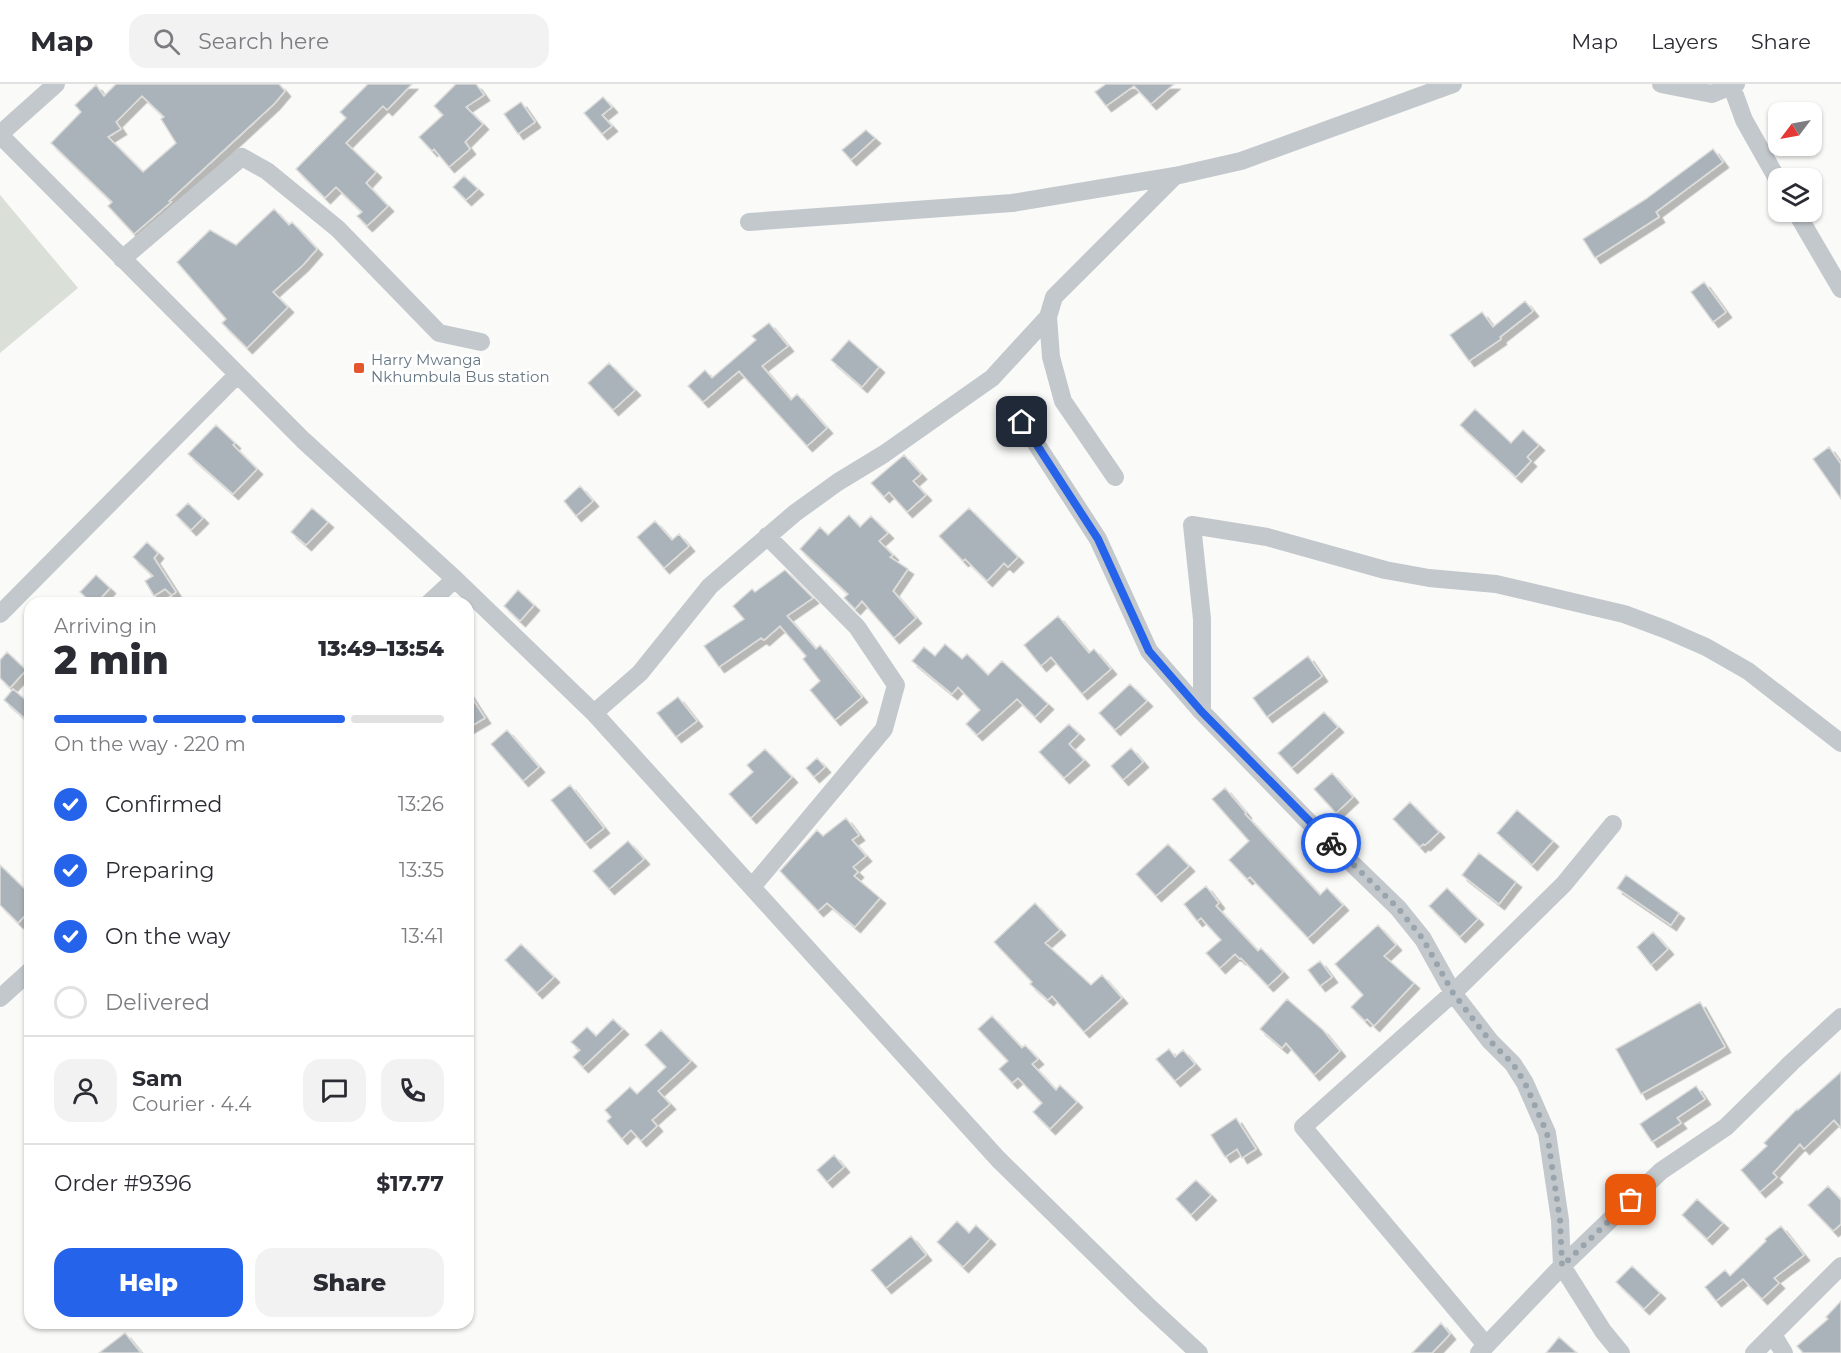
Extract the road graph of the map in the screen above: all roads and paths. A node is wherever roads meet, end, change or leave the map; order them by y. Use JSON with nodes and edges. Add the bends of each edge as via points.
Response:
{"nodes":[{"id":1,"x":56,"y":84,"type":"edge"},
{"id":2,"x":1453,"y":84,"type":"edge"},
{"id":3,"x":1661,"y":84,"type":"edge"},
{"id":4,"x":1734,"y":86,"type":"edge"},
{"id":5,"x":0,"y":134,"type":"edge"},
{"id":6,"x":1771,"y":168,"type":"edge"},
{"id":7,"x":1174,"y":176,"type":"junction"},
{"id":8,"x":749,"y":222,"type":"dead end"},
{"id":9,"x":1802,"y":222,"type":"edge"},
{"id":10,"x":122,"y":259,"type":"junction"},
{"id":11,"x":1841,"y":290,"type":"edge"},
{"id":12,"x":1047,"y":317,"type":"junction"},
{"id":13,"x":481,"y":342,"type":"dead end"},
{"id":14,"x":237,"y":375,"type":"junction"},
{"id":15,"x":1022,"y":422,"type":"dead end"},
{"id":16,"x":1114,"y":477,"type":"dead end"},
{"id":17,"x":767,"y":537,"type":"junction"},
{"id":18,"x":455,"y":579,"type":"junction"},
{"id":19,"x":436,"y":597,"type":"edge"},
{"id":20,"x":474,"y":597,"type":"edge"},
{"id":21,"x":474,"y":597,"type":"edge"},
{"id":22,"x":0,"y":614,"type":"edge"},
{"id":23,"x":1202,"y":712,"type":"junction"},
{"id":24,"x":594,"y":714,"type":"junction"},
{"id":25,"x":1841,"y":743,"type":"edge"},
{"id":26,"x":1613,"y":824,"type":"dead end"},
{"id":27,"x":752,"y":887,"type":"junction"},
{"id":28,"x":24,"y":976,"type":"edge"},
{"id":29,"x":1453,"y":993,"type":"junction"},
{"id":30,"x":0,"y":998,"type":"edge"},
{"id":31,"x":1841,"y":1017,"type":"edge"},
{"id":32,"x":1562,"y":1266,"type":"junction"},
{"id":33,"x":1841,"y":1266,"type":"edge"},
{"id":34,"x":1773,"y":1335,"type":"junction"},
{"id":35,"x":1483,"y":1349,"type":"edge"},
{"id":36,"x":1199,"y":1353,"type":"edge"},
{"id":37,"x":1621,"y":1353,"type":"edge"},
{"id":38,"x":1754,"y":1353,"type":"edge"},
{"id":39,"x":1784,"y":1353,"type":"edge"}],
"edges":[{"from":1,"to":5,"type":"street"},
{"from":2,"to":7,"type":"street","via":[[1241,161]]},
{"from":3,"to":4,"type":"street","via":[[1712,94]]},
{"from":4,"to":6,"type":"street","via":[[1744,120]]},
{"from":5,"to":10,"type":"street"},
{"from":7,"to":8,"type":"street","via":[[1012,203]]},
{"from":7,"to":12,"type":"street","via":[[1054,297]]},
{"from":9,"to":11,"type":"street"},
{"from":10,"to":13,"type":"street","via":[[242,157],[267,171],[338,229],[439,333]]},
{"from":10,"to":14,"type":"street"},
{"from":12,"to":16,"type":"street","via":[[1063,401]]},
{"from":12,"to":17,"type":"street","via":[[992,378],[838,482]]},
{"from":14,"to":18,"type":"street"},
{"from":14,"to":22,"type":"street"},
{"from":15,"to":23,"type":"street","via":[[1098,539],[1149,651]]},
{"from":17,"to":24,"type":"street","via":[[710,585],[640,673]]},
{"from":17,"to":27,"type":"street","via":[[857,627],[896,685],[884,729]]},
{"from":18,"to":19,"type":"street"},
{"from":18,"to":20,"type":"street"},
{"from":21,"to":24,"type":"street"},
{"from":23,"to":25,"type":"street","via":[[1202,619],[1192,525],[1267,537],[1385,570],[1496,584],[1624,614],[1706,647],[1748,671]]},
{"from":23,"to":29,"type":"street","via":[[1398,908],[1423,939]]},
{"from":24,"to":27,"type":"street"},
{"from":26,"to":29,"type":"street","via":[[1564,884]]},
{"from":27,"to":36,"type":"street","via":[[999,1159]]},
{"from":28,"to":30,"type":"street"},
{"from":29,"to":32,"type":"street","via":[[1513,1064],[1547,1133],[1560,1220]]},
{"from":29,"to":35,"type":"street","via":[[1303,1127]]},
{"from":31,"to":32,"type":"street","via":[[1726,1127],[1661,1171]]},
{"from":32,"to":35,"type":"street"},
{"from":32,"to":37,"type":"street"},
{"from":33,"to":34,"type":"street"},
{"from":34,"to":38,"type":"street"},
{"from":34,"to":39,"type":"street"}]}
